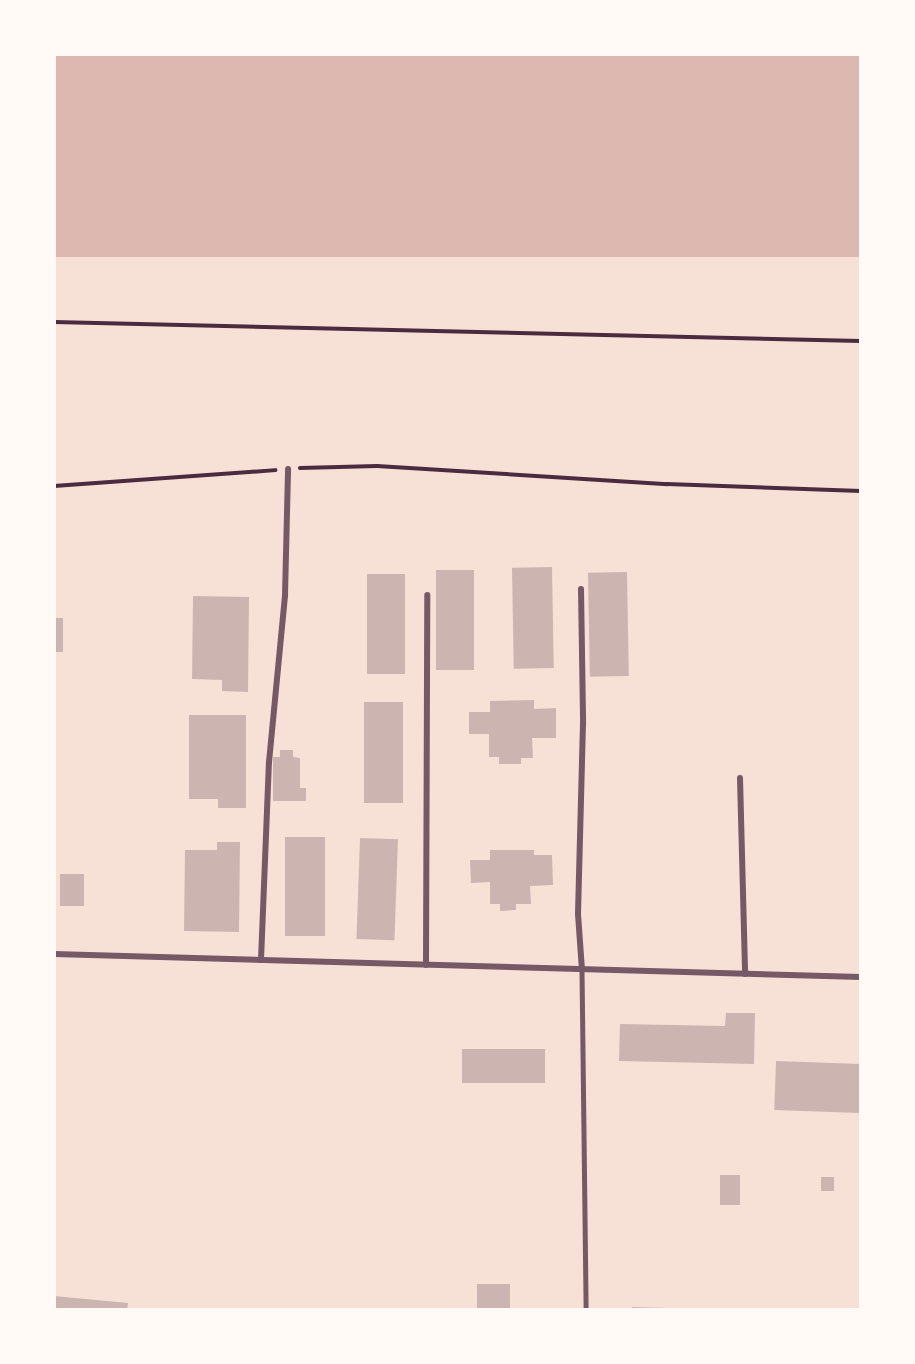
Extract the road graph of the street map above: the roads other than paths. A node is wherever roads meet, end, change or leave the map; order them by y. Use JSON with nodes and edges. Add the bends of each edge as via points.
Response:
{"nodes":[{"id":1,"x":288,"y":469,"type":"road end"},
{"id":2,"x":581,"y":589,"type":"dead end"},
{"id":3,"x":427,"y":595,"type":"dead end"},
{"id":4,"x":740,"y":778,"type":"dead end"},
{"id":5,"x":54,"y":954,"type":"edge"},
{"id":6,"x":261,"y":960,"type":"junction"},
{"id":7,"x":426,"y":965,"type":"junction"},
{"id":8,"x":582,"y":970,"type":"junction"},
{"id":9,"x":745,"y":974,"type":"junction"},
{"id":10,"x":861,"y":977,"type":"edge"},
{"id":11,"x":586,"y":1310,"type":"edge"}],
"edges":[{"from":1,"to":6,"type":"street","via":[[285,595],[270,751]]},
{"from":2,"to":8,"type":"street","via":[[583,723],[578,914]]},
{"from":3,"to":7,"type":"street"},
{"from":4,"to":9,"type":"street"},
{"from":5,"to":6,"type":"street"},
{"from":6,"to":7,"type":"street"},
{"from":7,"to":8,"type":"street"},
{"from":8,"to":9,"type":"street"},
{"from":8,"to":11,"type":"lane"},
{"from":9,"to":10,"type":"street"}]}
